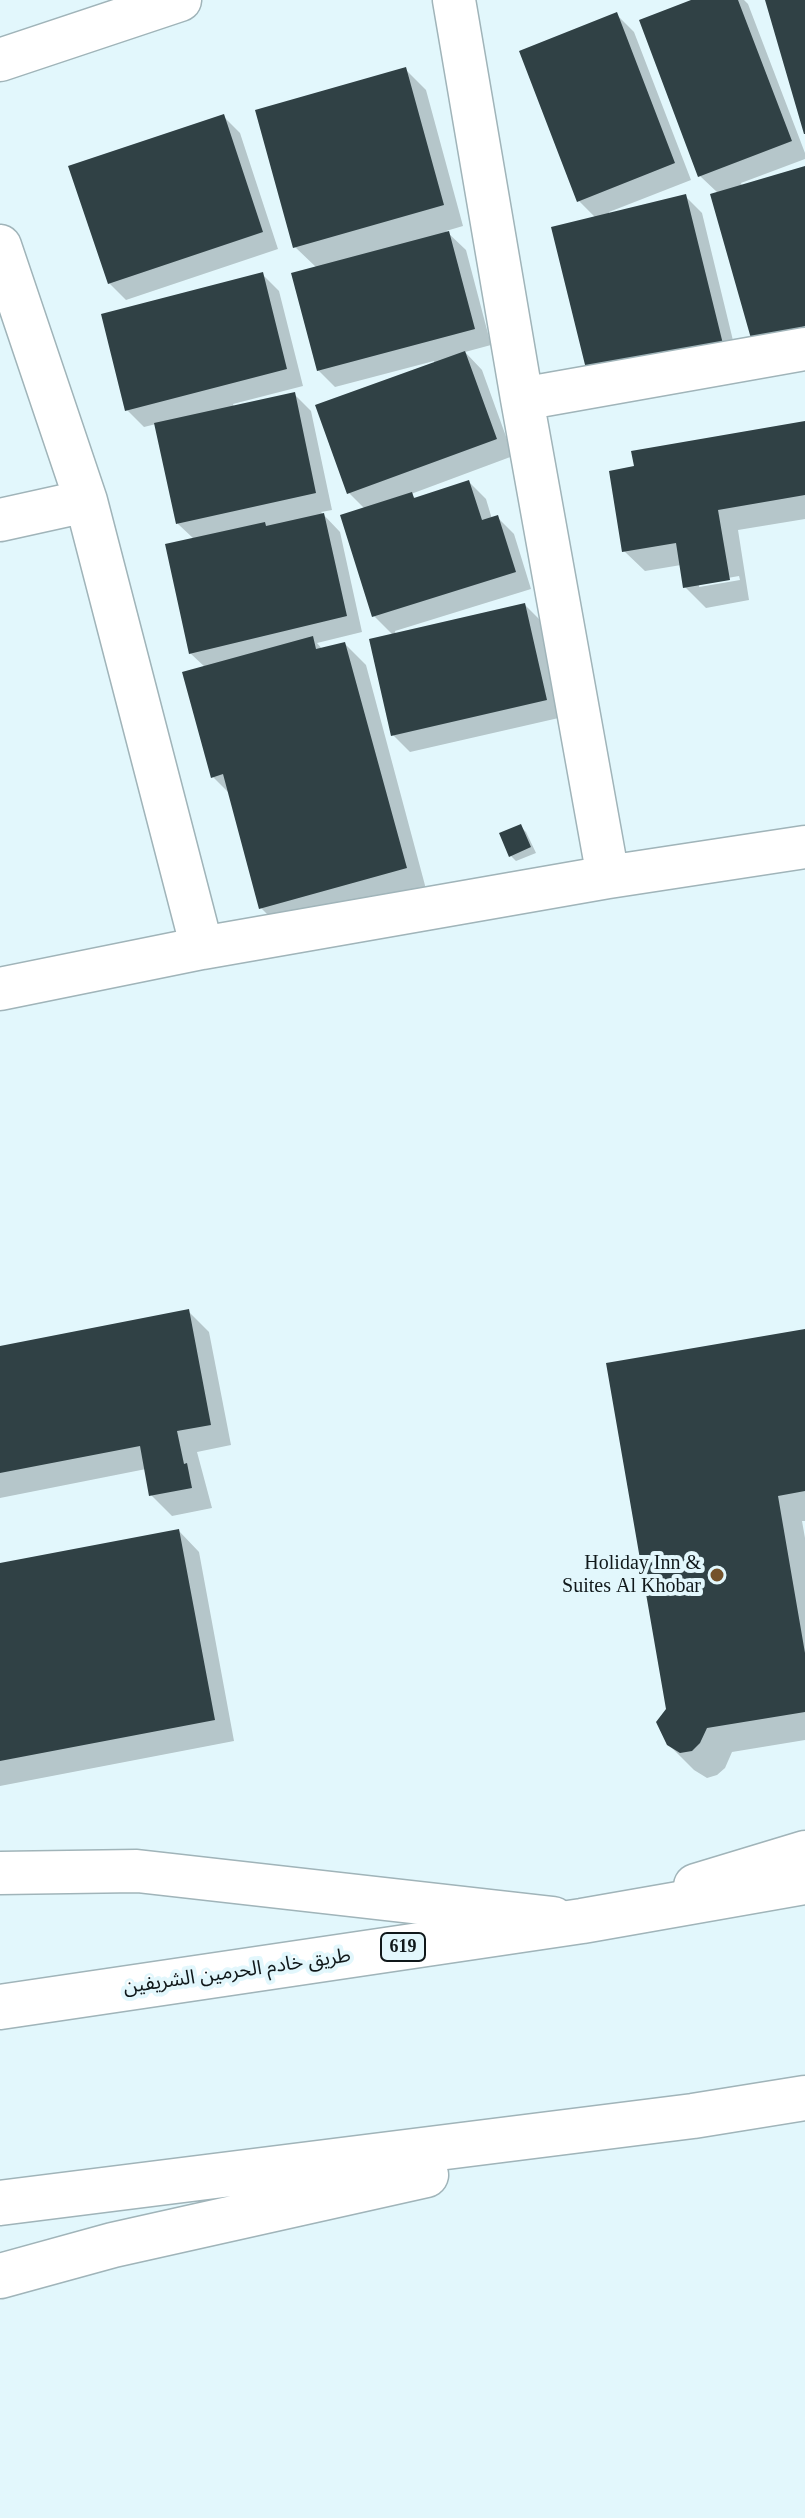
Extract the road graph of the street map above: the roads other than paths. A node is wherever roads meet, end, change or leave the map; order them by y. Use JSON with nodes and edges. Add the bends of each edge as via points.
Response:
{"nodes":[{"id":1,"x":180,"y":0,"type":"edge"},
{"id":2,"x":454,"y":0,"type":"edge"},
{"id":3,"x":0,"y":60,"type":"edge"},
{"id":4,"x":0,"y":246,"type":"edge"},
{"id":5,"x":805,"y":349,"type":"edge"},
{"id":6,"x":522,"y":399,"type":"junction"},
{"id":7,"x":86,"y":501,"type":"junction"},
{"id":8,"x":0,"y":520,"type":"edge"},
{"id":9,"x":805,"y":847,"type":"edge"},
{"id":10,"x":608,"y":877,"type":"junction"},
{"id":11,"x":202,"y":948,"type":"junction"},
{"id":12,"x":0,"y":989,"type":"edge"},
{"id":13,"x":805,"y":1853,"type":"edge"},
{"id":14,"x":0,"y":1873,"type":"edge"},
{"id":15,"x":805,"y":1882,"type":"edge"},
{"id":16,"x":582,"y":1921,"type":"junction"},
{"id":17,"x":12,"y":2003,"type":"edge"},
{"id":18,"x":805,"y":2098,"type":"edge"},
{"id":19,"x":693,"y":2116,"type":"junction"},
{"id":20,"x":0,"y":2203,"type":"edge"},
{"id":21,"x":0,"y":2276,"type":"edge"}],
"edges":[{"from":1,"to":3,"type":"street"},
{"from":2,"to":6,"type":"street"},
{"from":4,"to":7,"type":"street"},
{"from":5,"to":6,"type":"street"},
{"from":6,"to":10,"type":"street"},
{"from":7,"to":8,"type":"street"},
{"from":7,"to":11,"type":"street"},
{"from":9,"to":10,"type":"street"},
{"from":10,"to":11,"type":"street"},
{"from":11,"to":12,"type":"street"},
{"from":13,"to":16,"type":"main road"},
{"from":14,"to":16,"type":"street","via":[[137,1871]]},
{"from":15,"to":16,"type":"main road","name":"طريق خادم الحرمين الشريفين","number":"619"},
{"from":16,"to":17,"type":"main road","name":"طريق خادم الحرمين الشريفين","number":"619"},
{"from":18,"to":19,"type":"main road"},
{"from":19,"to":20,"type":"main road"},
{"from":19,"to":21,"type":"main road","via":[[113,2245]]}]}
